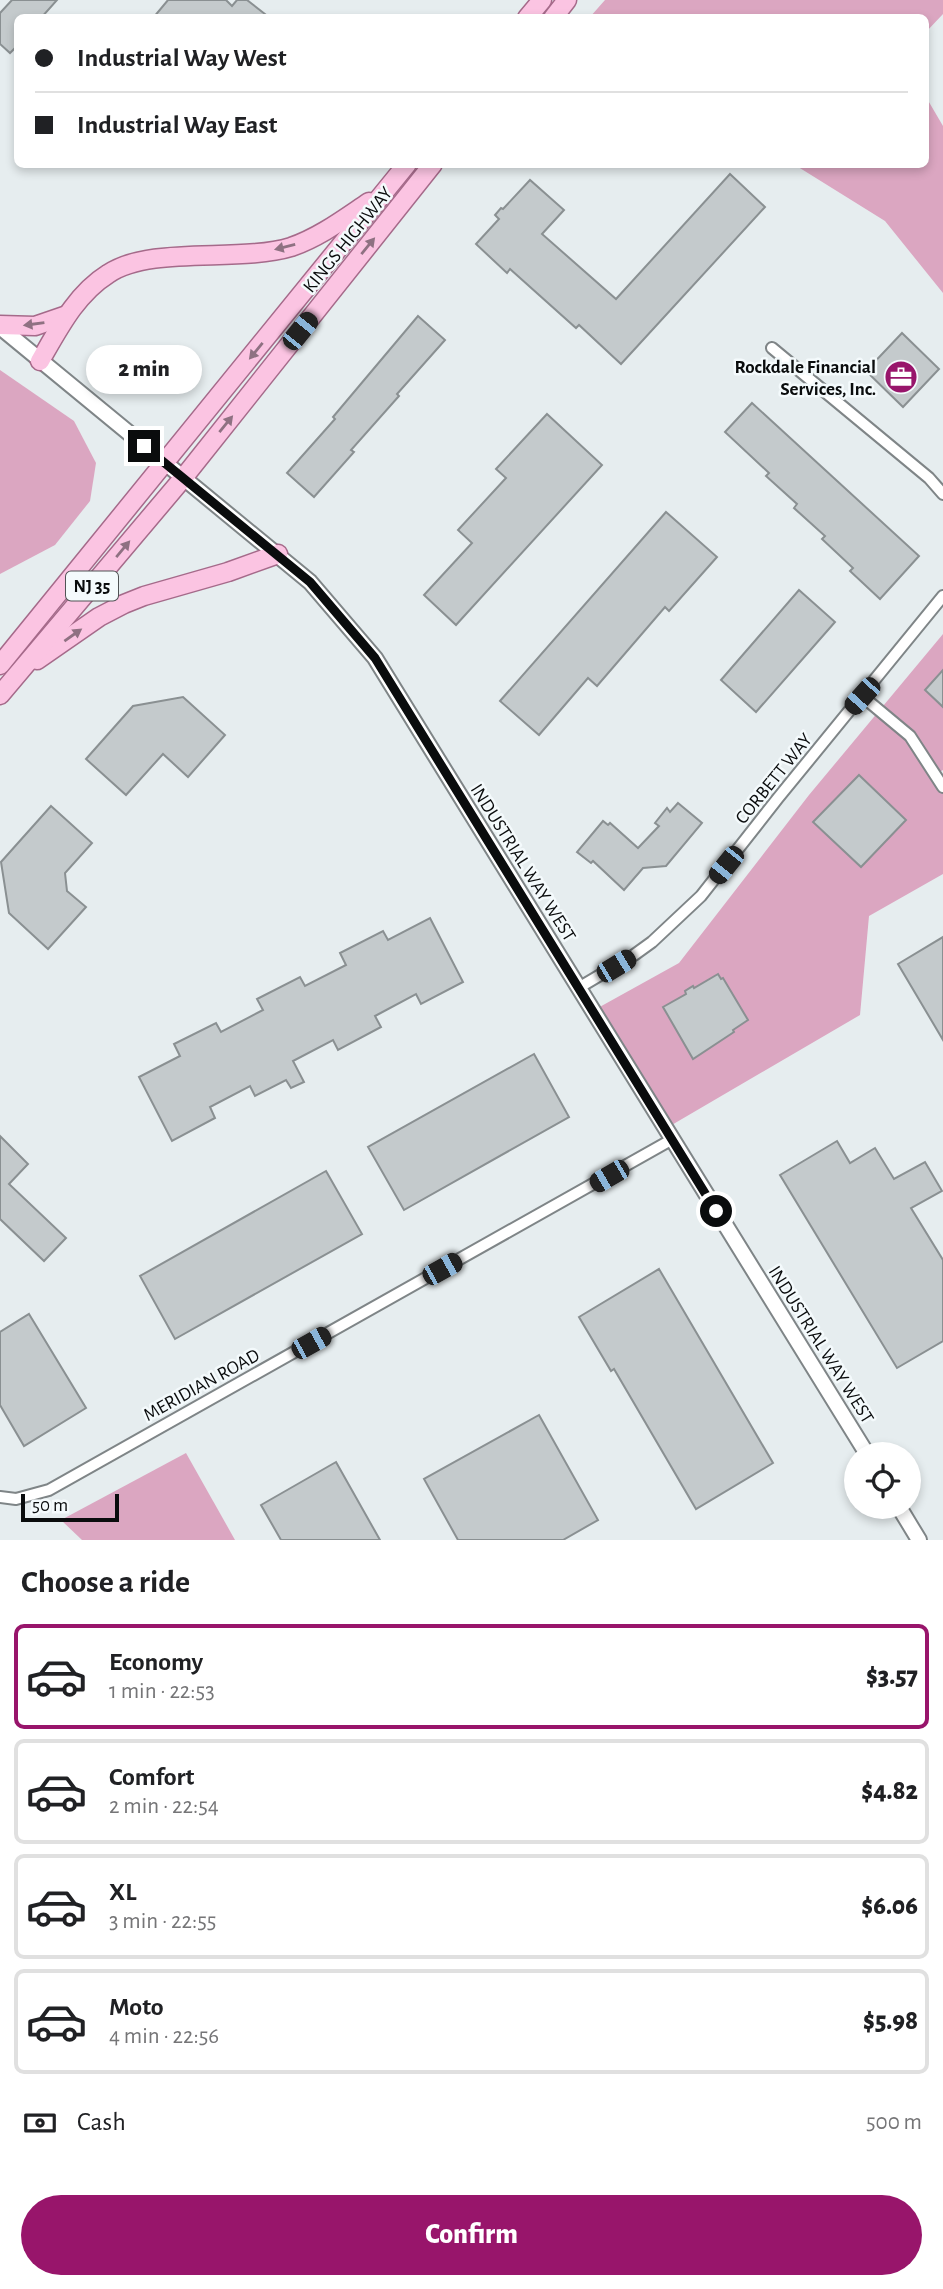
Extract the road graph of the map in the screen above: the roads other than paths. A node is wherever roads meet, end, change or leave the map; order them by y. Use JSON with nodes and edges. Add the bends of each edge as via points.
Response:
{"nodes":[{"id":1,"x":542,"y":0,"type":"edge"},
{"id":2,"x":567,"y":0,"type":"edge"},
{"id":3,"x":530,"y":14,"type":"edge"},
{"id":4,"x":556,"y":14,"type":"edge"},
{"id":5,"x":404,"y":168,"type":"edge"},
{"id":6,"x":430,"y":168,"type":"edge"},
{"id":7,"x":387,"y":190,"type":"junction"},
{"id":8,"x":67,"y":315,"type":"junction"},
{"id":9,"x":0,"y":326,"type":"edge"},
{"id":10,"x":772,"y":348,"type":"dead end"},
{"id":11,"x":40,"y":361,"type":"junction"},
{"id":12,"x":165,"y":463,"type":"junction"},
{"id":13,"x":184,"y":477,"type":"junction"},
{"id":14,"x":943,"y":494,"type":"edge"},
{"id":15,"x":278,"y":554,"type":"junction"},
{"id":16,"x":943,"y":596,"type":"edge"},
{"id":17,"x":0,"y":665,"type":"edge"},
{"id":18,"x":17,"y":674,"type":"junction"},
{"id":19,"x":0,"y":695,"type":"edge"},
{"id":20,"x":862,"y":696,"type":"junction"},
{"id":21,"x":943,"y":787,"type":"edge"},
{"id":22,"x":580,"y":987,"type":"junction"},
{"id":23,"x":671,"y":1140,"type":"junction"},
{"id":24,"x":860,"y":1442,"type":"edge"},
{"id":25,"x":0,"y":1497,"type":"edge"},
{"id":26,"x":906,"y":1519,"type":"edge"},
{"id":27,"x":919,"y":1540,"type":"edge"}],
"edges":[{"from":1,"to":3,"type":"main road"},
{"from":2,"to":4,"type":"main road"},
{"from":5,"to":7,"type":"main road","name":"KINGS HIGHWAY","number":"NJ 35"},
{"from":13,"to":6,"type":"main road","name":"KINGS HIGHWAY","number":"NJ 35","one_way":true},
{"from":7,"to":8,"type":"main road","one_way":true,"via":[[328,229],[290,247],[123,266],[97,282]]},
{"from":7,"to":12,"type":"main road","name":"KINGS HIGHWAY","number":"NJ 35","one_way":true},
{"from":8,"to":9,"type":"main road","one_way":true,"via":[[35,326]]},
{"from":8,"to":11,"type":"main road"},
{"from":9,"to":11,"type":"street","name":"INDUSTRIAL WAY WEST"},
{"from":10,"to":14,"type":"street"},
{"from":11,"to":12,"type":"street","name":"INDUSTRIAL WAY WEST"},
{"from":12,"to":13,"type":"street","name":"INDUSTRIAL WAY WEST"},
{"from":12,"to":17,"type":"main road","name":"KINGS HIGHWAY","number":"NJ 35"},
{"from":13,"to":15,"type":"street","name":"INDUSTRIAL WAY WEST"},
{"from":18,"to":13,"type":"main road","name":"KINGS HIGHWAY","number":"NJ 35","one_way":true},
{"from":18,"to":15,"type":"main road","one_way":true,"via":[[124,604]]},
{"from":15,"to":22,"type":"street","name":"INDUSTRIAL WAY WEST","via":[[326,598],[386,673]]},
{"from":16,"to":20,"type":"street","name":"CORBETT WAY"},
{"from":18,"to":19,"type":"main road","name":"KINGS HIGHWAY","number":"NJ 35"},
{"from":20,"to":21,"type":"street","via":[[910,736]]},
{"from":20,"to":22,"type":"street","name":"CORBETT WAY","via":[[685,912],[634,956]]},
{"from":22,"to":23,"type":"street","name":"INDUSTRIAL WAY WEST"},
{"from":23,"to":24,"type":"street","name":"INDUSTRIAL WAY WEST"},
{"from":23,"to":25,"type":"street","name":"MERIDIAN ROAD","via":[[49,1490],[16,1499]]},
{"from":26,"to":27,"type":"street"}]}
